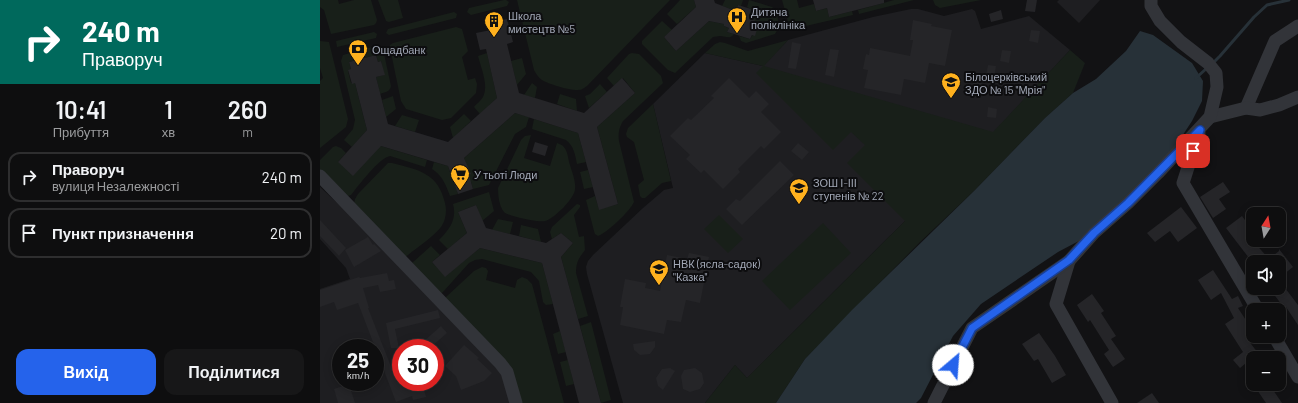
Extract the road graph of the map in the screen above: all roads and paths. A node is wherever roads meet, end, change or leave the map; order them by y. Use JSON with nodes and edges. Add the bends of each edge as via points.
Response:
{"nodes":[{"id":1,"x":1151,"y":0,"type":"edge"},
{"id":2,"x":1298,"y":26,"type":"edge"},
{"id":3,"x":1298,"y":97,"type":"edge"},
{"id":4,"x":1246,"y":108,"type":"junction"},
{"id":5,"x":1210,"y":117,"type":"junction"},
{"id":6,"x":1200,"y":130,"type":"junction"},
{"id":7,"x":320,"y":176,"type":"edge"},
{"id":8,"x":1069,"y":260,"type":"junction"},
{"id":9,"x":1254,"y":303,"type":"edge"},
{"id":10,"x":1278,"y":343,"type":"edge"},
{"id":11,"x":1298,"y":377,"type":"edge"},
{"id":12,"x":516,"y":403,"type":"edge"},
{"id":13,"x":934,"y":403,"type":"edge"},
{"id":14,"x":1112,"y":403,"type":"edge"}],
"edges":[{"from":1,"to":5,"type":"street","via":[[1151,6],[1160,21],[1216,73],[1217,87]]},
{"from":2,"to":4,"type":"street","via":[[1275,41]]},
{"from":3,"to":4,"type":"street","via":[[1260,110]]},
{"from":4,"to":5,"type":"street"},
{"from":5,"to":6,"type":"street"},
{"from":6,"to":8,"type":"street"},
{"from":6,"to":9,"type":"street","via":[[1183,182]]},
{"from":7,"to":12,"type":"street","via":[[500,363],[507,372]]},
{"from":8,"to":13,"type":"street","via":[[972,328]]},
{"from":8,"to":14,"type":"street","via":[[1056,304]]},
{"from":10,"to":11,"type":"street"}]}
